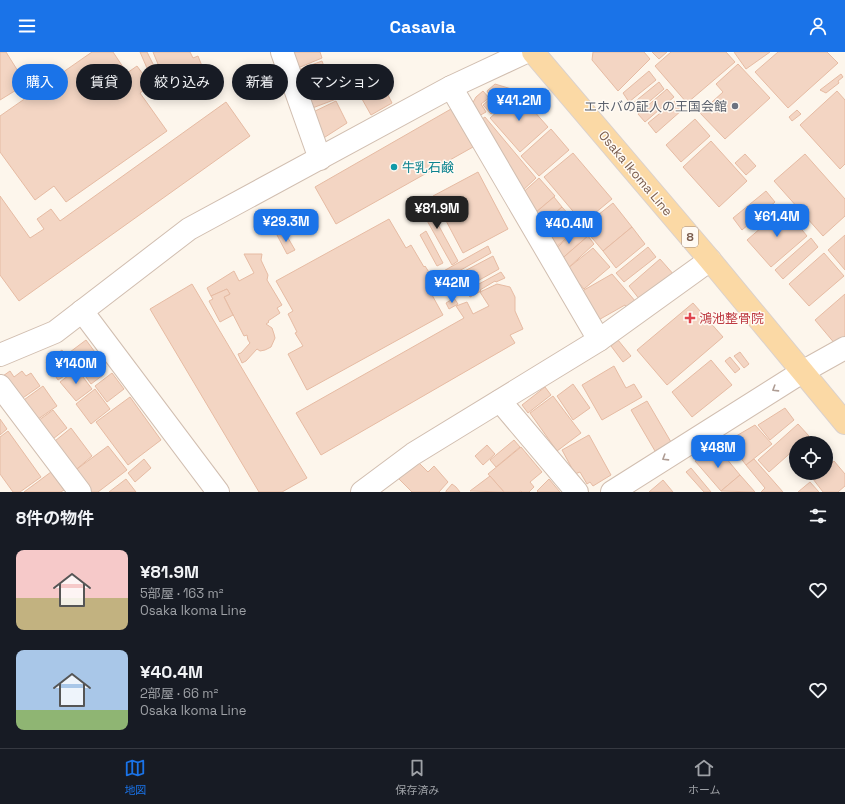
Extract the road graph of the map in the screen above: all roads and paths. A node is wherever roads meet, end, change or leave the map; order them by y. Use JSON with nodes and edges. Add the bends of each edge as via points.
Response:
{"nodes":[{"id":1,"x":282,"y":52,"type":"edge"},
{"id":2,"x":526,"y":52,"type":"edge"},
{"id":3,"x":534,"y":52,"type":"edge"},
{"id":4,"x":451,"y":88,"type":"junction"},
{"id":5,"x":320,"y":159,"type":"junction"},
{"id":6,"x":710,"y":260,"type":"junction"},
{"id":7,"x":82,"y":311,"type":"junction"},
{"id":8,"x":599,"y":340,"type":"junction"},
{"id":9,"x":845,"y":348,"type":"edge"},
{"id":10,"x":0,"y":355,"type":"edge"},
{"id":11,"x":802,"y":372,"type":"junction"},
{"id":12,"x":0,"y":386,"type":"edge"},
{"id":13,"x":500,"y":401,"type":"junction"},
{"id":14,"x":845,"y":423,"type":"edge"},
{"id":15,"x":80,"y":492,"type":"edge"},
{"id":16,"x":218,"y":492,"type":"edge"},
{"id":17,"x":362,"y":492,"type":"edge"},
{"id":18,"x":577,"y":492,"type":"edge"},
{"id":19,"x":612,"y":492,"type":"edge"}],
"edges":[{"from":1,"to":5,"type":"street"},
{"from":2,"to":4,"type":"street"},
{"from":3,"to":6,"type":"main road","name":"Osaka Ikoma Line","number":"8"},
{"from":4,"to":5,"type":"street"},
{"from":4,"to":8,"type":"street"},
{"from":5,"to":7,"type":"street","via":[[189,229]]},
{"from":6,"to":8,"type":"street"},
{"from":6,"to":11,"type":"main road","name":"Osaka Ikoma Line","number":"8"},
{"from":7,"to":10,"type":"street","via":[[55,332]]},
{"from":7,"to":16,"type":"street"},
{"from":8,"to":13,"type":"street"},
{"from":9,"to":11,"type":"street"},
{"from":11,"to":14,"type":"main road","name":"Osaka Ikoma Line","number":"8"},
{"from":11,"to":19,"type":"street","one_way":true},
{"from":12,"to":15,"type":"street"},
{"from":13,"to":17,"type":"street","via":[[413,454]]},
{"from":13,"to":18,"type":"street"}]}
